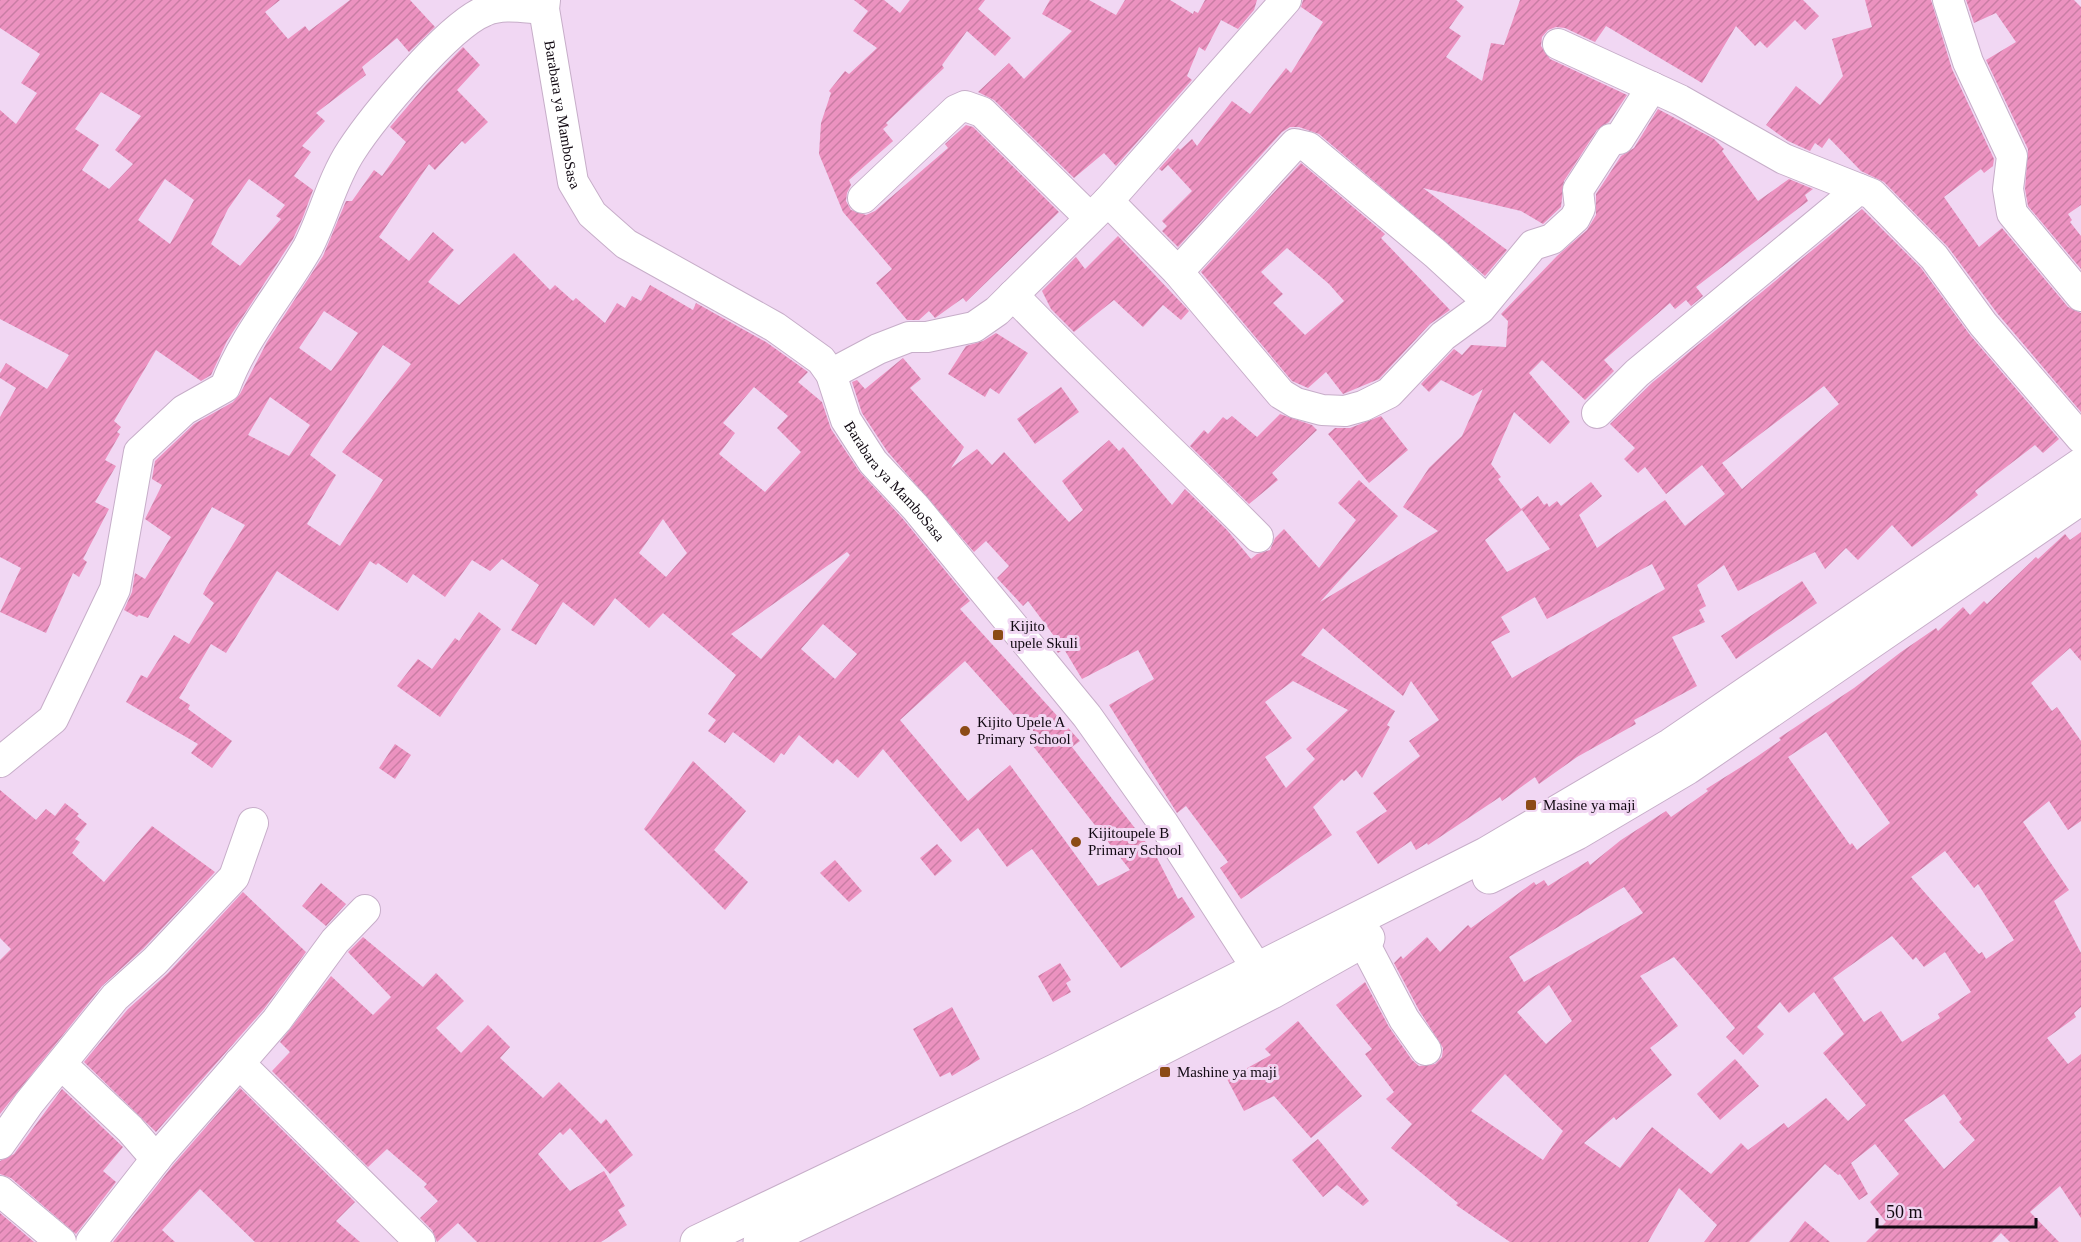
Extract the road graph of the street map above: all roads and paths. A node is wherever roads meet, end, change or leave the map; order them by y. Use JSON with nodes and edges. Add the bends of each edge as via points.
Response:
{"nodes":[{"id":1,"x":1286,"y":0,"type":"edge"},
{"id":2,"x":1948,"y":0,"type":"edge"},
{"id":3,"x":544,"y":5,"type":"edge"},
{"id":4,"x":1558,"y":44,"type":"dead end"},
{"id":5,"x":1652,"y":87,"type":"junction"},
{"id":6,"x":1859,"y":189,"type":"junction"},
{"id":7,"x":863,"y":198,"type":"dead end"},
{"id":8,"x":1099,"y":209,"type":"junction"},
{"id":9,"x":1178,"y":272,"type":"junction"},
{"id":10,"x":1013,"y":295,"type":"junction"},
{"id":11,"x":2081,"y":296,"type":"edge"},
{"id":12,"x":1486,"y":300,"type":"junction"},
{"id":13,"x":831,"y":374,"type":"junction"},
{"id":14,"x":1597,"y":413,"type":"dead end"},
{"id":15,"x":2081,"y":438,"type":"edge"},
{"id":16,"x":2081,"y":465,"type":"edge"},
{"id":17,"x":2081,"y":498,"type":"edge"},
{"id":18,"x":1258,"y":537,"type":"dead end"},
{"id":19,"x":0,"y":762,"type":"edge"},
{"id":20,"x":253,"y":823,"type":"dead end"},
{"id":21,"x":365,"y":910,"type":"dead end"},
{"id":22,"x":1363,"y":941,"type":"junction"},
{"id":23,"x":1264,"y":981,"type":"junction"},
{"id":24,"x":1426,"y":1050,"type":"dead end"},
{"id":25,"x":238,"y":1063,"type":"junction"},
{"id":26,"x":62,"y":1065,"type":"junction"},
{"id":27,"x":0,"y":1144,"type":"edge"},
{"id":28,"x":156,"y":1159,"type":"junction"},
{"id":29,"x":0,"y":1191,"type":"edge"},
{"id":30,"x":61,"y":1242,"type":"edge"},
{"id":31,"x":91,"y":1242,"type":"edge"},
{"id":32,"x":420,"y":1242,"type":"edge"},
{"id":33,"x":697,"y":1242,"type":"edge"},
{"id":34,"x":760,"y":1242,"type":"edge"}],
"edges":[{"from":1,"to":8,"type":"street"},
{"from":2,"to":11,"type":"street","via":[[1968,62],[2012,156],[2008,189],[2012,213]]},
{"from":3,"to":13,"type":"street","name":"Barabara ya MamboSasa","via":[[573,182],[592,214],[626,244],[800,343]]},
{"from":3,"to":19,"type":"street","via":[[484,11],[453,35],[402,86],[350,153],[308,246],[233,364],[225,387],[184,410],[139,452],[115,589],[53,719]]},
{"from":4,"to":5,"type":"street"},
{"from":5,"to":6,"type":"street","via":[[1784,159]]},
{"from":5,"to":12,"type":"street","via":[[1619,139],[1611,139],[1605,145],[1582,183],[1575,218],[1552,239],[1533,245]]},
{"from":6,"to":14,"type":"street","via":[[1637,373]]},
{"from":6,"to":15,"type":"street","via":[[1872,194],[1934,257],[1983,324]]},
{"from":7,"to":8,"type":"street","via":[[956,110],[965,106],[982,112]]},
{"from":8,"to":9,"type":"street"},
{"from":8,"to":10,"type":"street"},
{"from":9,"to":12,"type":"street","via":[[1281,394],[1322,410],[1345,411],[1389,393],[1443,336]]},
{"from":9,"to":12,"type":"street","via":[[1295,144],[1308,147]]},
{"from":10,"to":13,"type":"street","via":[[974,327],[909,338],[878,349]]},
{"from":10,"to":18,"type":"street"},
{"from":13,"to":23,"type":"street","name":"Barabara ya MamboSasa","via":[[846,420],[873,462],[916,508],[1087,716],[1163,823]]},
{"from":16,"to":23,"type":"main road","via":[[1634,768]]},
{"from":17,"to":22,"type":"main road","via":[[1687,768],[1576,833]]},
{"from":20,"to":26,"type":"street","via":[[234,877],[155,961],[115,997]]},
{"from":21,"to":25,"type":"street","via":[[335,941],[277,1020]]},
{"from":22,"to":23,"type":"main road"},
{"from":22,"to":24,"type":"street","via":[[1404,1019]]},
{"from":23,"to":33,"type":"main road","via":[[1059,1069]]},
{"from":23,"to":34,"type":"main road","via":[[1074,1093]]},
{"from":25,"to":28,"type":"street"},
{"from":25,"to":32,"type":"street"},
{"from":26,"to":27,"type":"street"},
{"from":26,"to":28,"type":"street"},
{"from":28,"to":31,"type":"street"},
{"from":29,"to":30,"type":"street"}]}
